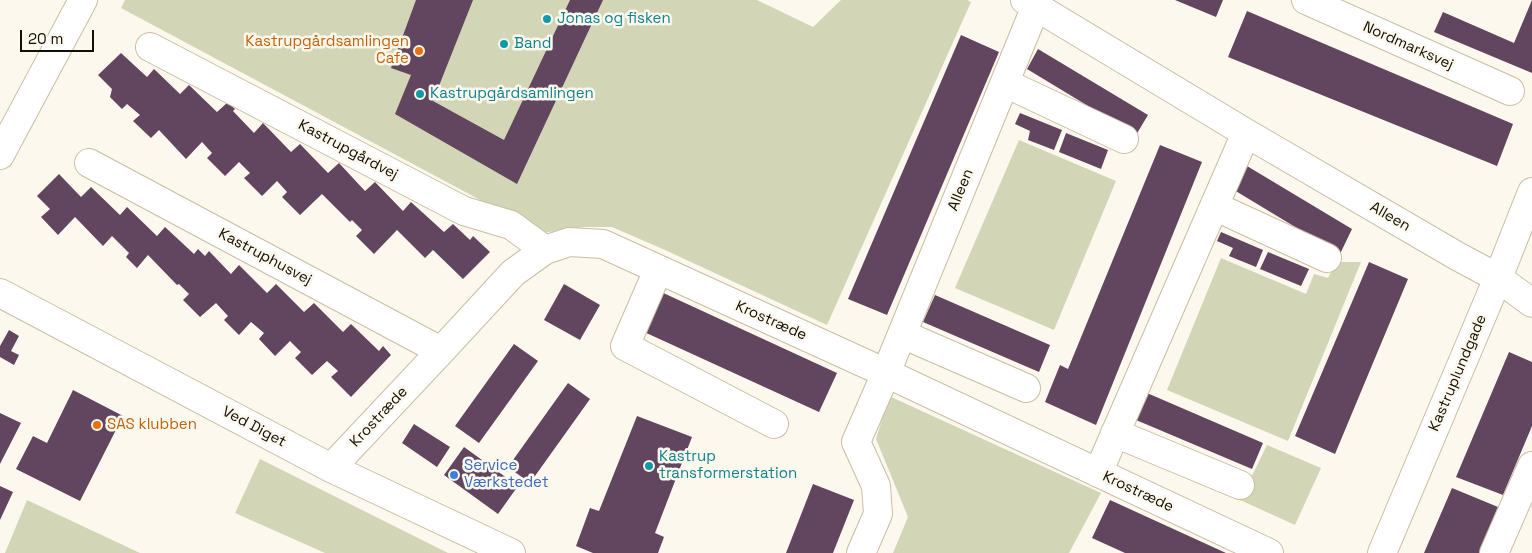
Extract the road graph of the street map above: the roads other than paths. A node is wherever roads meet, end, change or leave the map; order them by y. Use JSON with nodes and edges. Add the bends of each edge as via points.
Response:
{"nodes":[{"id":1,"x":83,"y":0,"type":"edge"},
{"id":2,"x":1306,"y":0,"type":"edge"},
{"id":3,"x":1031,"y":3,"type":"edge"},
{"id":4,"x":150,"y":46,"type":"dead end"},
{"id":5,"x":1005,"y":83,"type":"junction"},
{"id":6,"x":1510,"y":91,"type":"dead end"},
{"id":7,"x":1246,"y":132,"type":"junction"},
{"id":8,"x":1124,"y":139,"type":"dead end"},
{"id":9,"x":0,"y":155,"type":"edge"},
{"id":10,"x":89,"y":163,"type":"dead end"},
{"id":11,"x":1532,"y":192,"type":"edge"},
{"id":12,"x":1214,"y":206,"type":"junction"},
{"id":13,"x":546,"y":250,"type":"junction"},
{"id":14,"x":1327,"y":258,"type":"dead end"},
{"id":15,"x":658,"y":270,"type":"junction"},
{"id":16,"x":1498,"y":278,"type":"junction"},
{"id":17,"x":0,"y":293,"type":"edge"},
{"id":18,"x":1532,"y":303,"type":"edge"},
{"id":19,"x":902,"y":334,"type":"junction"},
{"id":20,"x":441,"y":351,"type":"junction"},
{"id":21,"x":886,"y":373,"type":"junction"},
{"id":22,"x":1026,"y":388,"type":"dead end"},
{"id":23,"x":774,"y":424,"type":"dead end"},
{"id":24,"x":1115,"y":433,"type":"junction"},
{"id":25,"x":1532,"y":466,"type":"edge"},
{"id":26,"x":331,"y":468,"type":"junction"},
{"id":27,"x":1098,"y":473,"type":"junction"},
{"id":28,"x":1240,"y":484,"type":"dead end"},
{"id":29,"x":512,"y":553,"type":"edge"},
{"id":30,"x":861,"y":553,"type":"edge"},
{"id":31,"x":1269,"y":553,"type":"edge"},
{"id":32,"x":1382,"y":553,"type":"edge"},
{"id":33,"x":1494,"y":553,"type":"edge"}],
"edges":[{"from":1,"to":9,"type":"street"},
{"from":2,"to":6,"type":"street","name":"Nordmarksvej"},
{"from":3,"to":5,"type":"street","name":"Alleen"},
{"from":3,"to":7,"type":"street","name":"Alleen"},
{"from":4,"to":13,"type":"street","name":"Kastrupgårdvej","via":[[464,211],[511,225]]},
{"from":5,"to":8,"type":"street"},
{"from":5,"to":19,"type":"street","name":"Alleen"},
{"from":7,"to":12,"type":"street"},
{"from":7,"to":16,"type":"street","name":"Alleen"},
{"from":10,"to":20,"type":"street","name":"Kastruphusvej"},
{"from":11,"to":16,"type":"street","name":"Kastruplundgade"},
{"from":12,"to":14,"type":"street"},
{"from":12,"to":24,"type":"street"},
{"from":13,"to":15,"type":"street","name":"Krostræde","via":[[569,242],[603,244]]},
{"from":13,"to":20,"type":"street","name":"Krostræde","via":[[512,273]]},
{"from":15,"to":21,"type":"street","name":"Krostræde"},
{"from":15,"to":23,"type":"street","via":[[625,346]]},
{"from":16,"to":18,"type":"street","name":"Alleen"},
{"from":16,"to":32,"type":"street","name":"Kastruplundgade"},
{"from":17,"to":26,"type":"street","name":"Ved Diget"},
{"from":19,"to":21,"type":"street","name":"Alleen"},
{"from":19,"to":22,"type":"street"},
{"from":20,"to":26,"type":"street","name":"Krostræde"},
{"from":21,"to":27,"type":"street","name":"Krostræde"},
{"from":21,"to":30,"type":"street","via":[[856,442],[876,486],[878,514]]},
{"from":24,"to":27,"type":"street"},
{"from":24,"to":28,"type":"street"},
{"from":25,"to":33,"type":"street"},
{"from":26,"to":29,"type":"street","name":"Ved Diget"},
{"from":27,"to":31,"type":"street","name":"Krostræde"}]}
